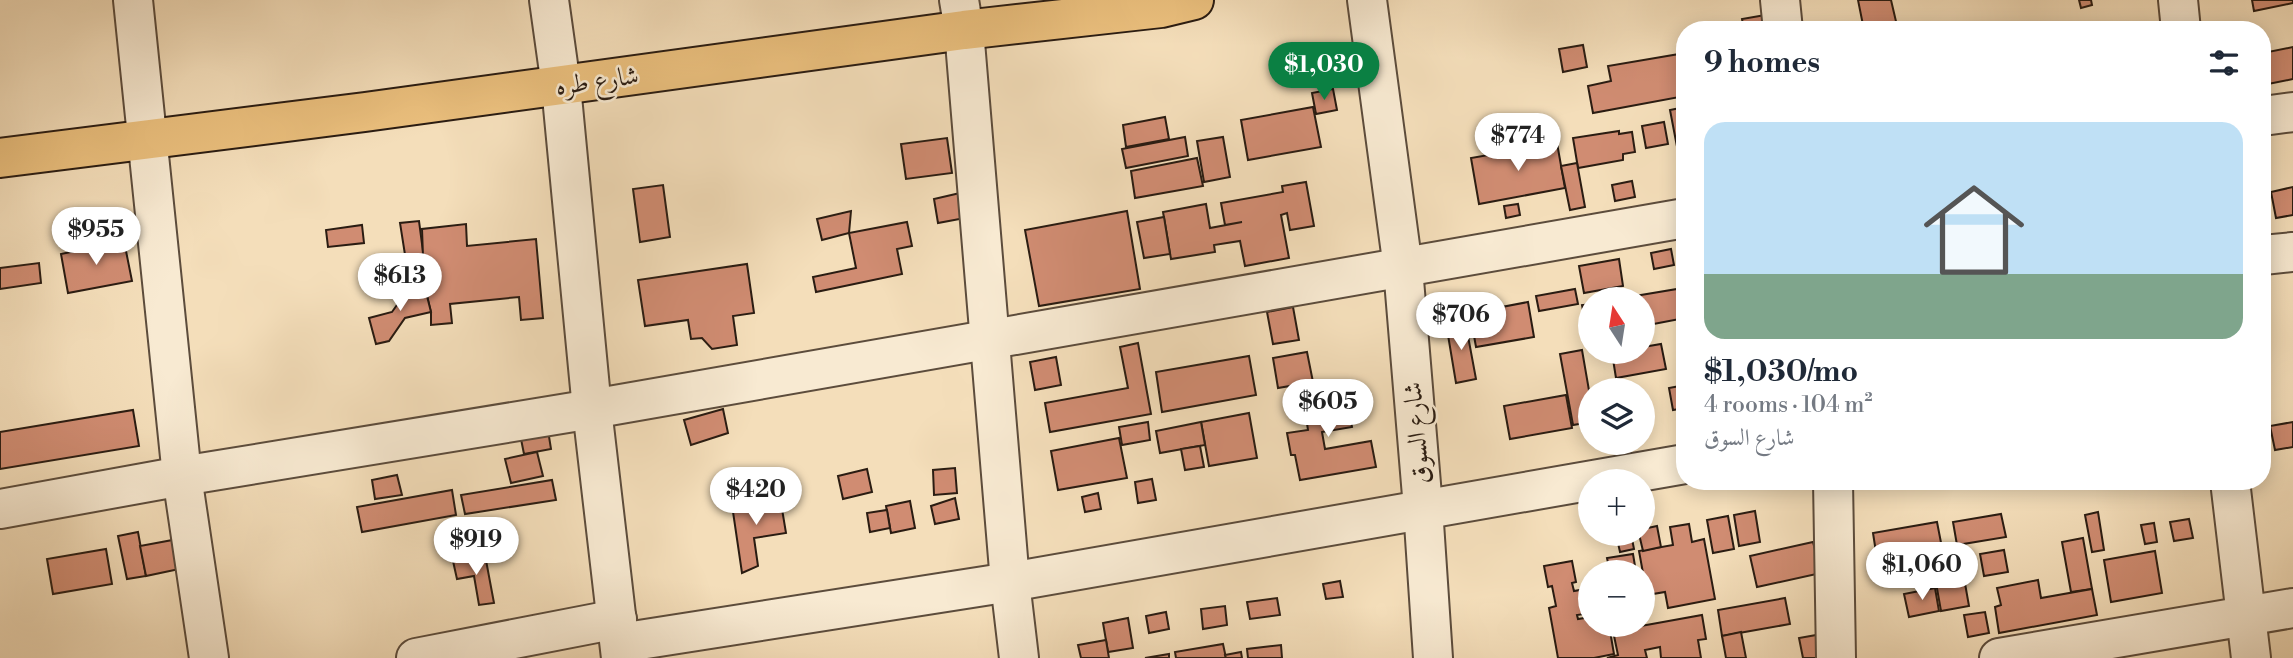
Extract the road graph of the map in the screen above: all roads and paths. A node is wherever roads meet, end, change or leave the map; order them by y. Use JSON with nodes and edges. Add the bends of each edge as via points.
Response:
{"nodes":[{"id":1,"x":133,"y":0,"type":"edge"},
{"id":2,"x":549,"y":0,"type":"edge"},
{"id":3,"x":1194,"y":0,"type":"edge"},
{"id":4,"x":1367,"y":0,"type":"edge"},
{"id":5,"x":1780,"y":0,"type":"edge"},
{"id":6,"x":2178,"y":0,"type":"edge"},
{"id":7,"x":962,"y":15,"type":"edge"},
{"id":8,"x":1782,"y":21,"type":"edge"},
{"id":9,"x":2180,"y":21,"type":"edge"},
{"id":10,"x":561,"y":86,"type":"junction"},
{"id":11,"x":2293,"y":112,"type":"edge"},
{"id":12,"x":2271,"y":115,"type":"edge"},
{"id":13,"x":149,"y":140,"type":"junction"},
{"id":14,"x":0,"y":158,"type":"edge"},
{"id":15,"x":1676,"y":220,"type":"edge"},
{"id":16,"x":2293,"y":252,"type":"edge"},
{"id":17,"x":2271,"y":254,"type":"edge"},
{"id":18,"x":1403,"y":268,"type":"junction"},
{"id":19,"x":990,"y":338,"type":"junction"},
{"id":20,"x":592,"y":409,"type":"junction"},
{"id":21,"x":1676,"y":466,"type":"edge"},
{"id":22,"x":182,"y":476,"type":"junction"},
{"id":23,"x":1833,"y":490,"type":"edge"},
{"id":24,"x":2231,"y":490,"type":"edge"},
{"id":25,"x":1423,"y":508,"type":"junction"},
{"id":26,"x":0,"y":509,"type":"edge"},
{"id":27,"x":1010,"y":582,"type":"junction"},
{"id":28,"x":2293,"y":608,"type":"edge"},
{"id":29,"x":2247,"y":615,"type":"junction"},
{"id":30,"x":619,"y":640,"type":"edge"},
{"id":31,"x":209,"y":658,"type":"edge"},
{"id":32,"x":416,"y":658,"type":"edge"},
{"id":33,"x":1019,"y":658,"type":"edge"},
{"id":34,"x":1433,"y":658,"type":"edge"},
{"id":35,"x":1836,"y":658,"type":"edge"},
{"id":36,"x":1999,"y":658,"type":"edge"},
{"id":37,"x":2251,"y":658,"type":"edge"}],
"edges":[{"from":1,"to":13,"type":"street"},
{"from":2,"to":10,"type":"street"},
{"from":3,"to":7,"type":"main road","name":"شارع طره","via":[[1161,8]]},
{"from":4,"to":18,"type":"street","name":"شارع السوق"},
{"from":5,"to":8,"type":"street"},
{"from":6,"to":9,"type":"street"},
{"from":7,"to":10,"type":"main road","name":"شارع طره"},
{"from":7,"to":19,"type":"street"},
{"from":10,"to":13,"type":"main road","name":"شارع طره"},
{"from":10,"to":20,"type":"street"},
{"from":11,"to":12,"type":"street"},
{"from":13,"to":14,"type":"main road","name":"شارع طره"},
{"from":13,"to":22,"type":"street"},
{"from":15,"to":18,"type":"street"},
{"from":16,"to":17,"type":"street"},
{"from":18,"to":19,"type":"street"},
{"from":18,"to":25,"type":"street","name":"شارع السوق"},
{"from":19,"to":20,"type":"street"},
{"from":19,"to":27,"type":"street"},
{"from":20,"to":22,"type":"street"},
{"from":20,"to":30,"type":"street"},
{"from":21,"to":25,"type":"street"},
{"from":22,"to":26,"type":"street"},
{"from":22,"to":31,"type":"street"},
{"from":23,"to":35,"type":"street"},
{"from":24,"to":29,"type":"street"},
{"from":25,"to":27,"type":"street"},
{"from":25,"to":34,"type":"street","name":"شارع السوق"},
{"from":27,"to":30,"type":"street"},
{"from":27,"to":33,"type":"street"},
{"from":28,"to":29,"type":"street"},
{"from":29,"to":36,"type":"street"},
{"from":29,"to":37,"type":"street"},
{"from":30,"to":32,"type":"street"}]}
